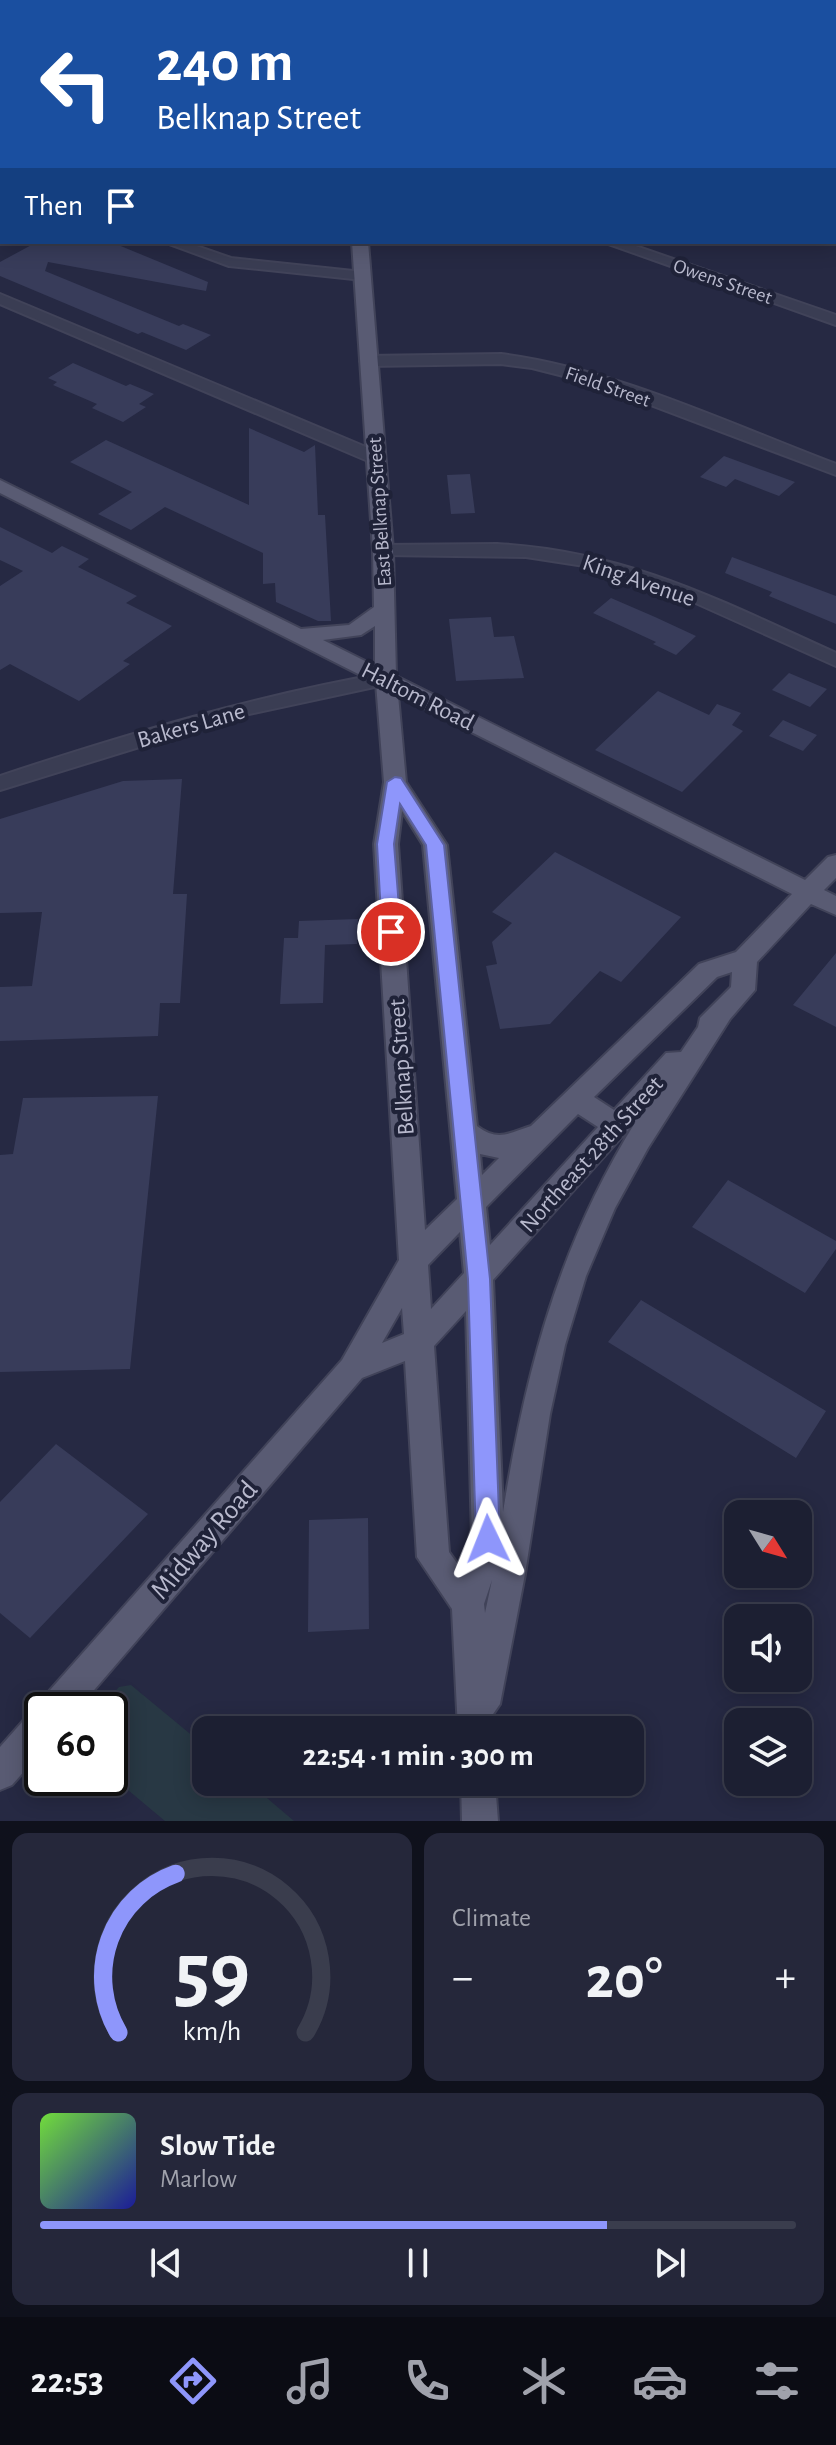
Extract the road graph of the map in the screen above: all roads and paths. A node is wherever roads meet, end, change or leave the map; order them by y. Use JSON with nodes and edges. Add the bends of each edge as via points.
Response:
{"nodes":[{"id":1,"x":177,"y":244,"type":"edge"},
{"id":2,"x":360,"y":244,"type":"edge"},
{"id":3,"x":616,"y":244,"type":"edge"},
{"id":4,"x":363,"y":276,"type":"junction"},
{"id":5,"x":0,"y":299,"type":"edge"},
{"id":6,"x":836,"y":320,"type":"edge"},
{"id":7,"x":368,"y":361,"type":"junction"},
{"id":8,"x":374,"y":457,"type":"junction"},
{"id":9,"x":836,"y":470,"type":"edge"},
{"id":10,"x":0,"y":486,"type":"edge"},
{"id":11,"x":383,"y":550,"type":"junction"},
{"id":12,"x":386,"y":608,"type":"junction"},
{"id":13,"x":297,"y":635,"type":"junction"},
{"id":14,"x":836,"y":660,"type":"edge"},
{"id":15,"x":386,"y":679,"type":"junction"},
{"id":16,"x":395,"y":782,"type":"junction"},
{"id":17,"x":0,"y":783,"type":"edge"},
{"id":18,"x":836,"y":863,"type":"edge"},
{"id":19,"x":810,"y":893,"type":"junction"},
{"id":20,"x":836,"y":906,"type":"edge"},
{"id":21,"x":745,"y":959,"type":"junction"},
{"id":22,"x":721,"y":1013,"type":"junction"},
{"id":23,"x":576,"y":1099,"type":"junction"},
{"id":24,"x":615,"y":1124,"type":"junction"},
{"id":25,"x":550,"y":1125,"type":"junction"},
{"id":26,"x":462,"y":1129,"type":"junction"},
{"id":27,"x":470,"y":1204,"type":"junction"},
{"id":28,"x":414,"y":1260,"type":"junction"},
{"id":29,"x":479,"y":1279,"type":"junction"},
{"id":30,"x":420,"y":1341,"type":"junction"},
{"id":31,"x":352,"y":1369,"type":"junction"},
{"id":32,"x":468,"y":1604,"type":"junction"},
{"id":33,"x":71,"y":1692,"type":"edge"},
{"id":34,"x":475,"y":1716,"type":"edge"},
{"id":35,"x":479,"y":1716,"type":"edge"},
{"id":36,"x":24,"y":1746,"type":"edge"},
{"id":37,"x":0,"y":1773,"type":"edge"},
{"id":38,"x":479,"y":1796,"type":"edge"},
{"id":39,"x":480,"y":1821,"type":"edge"}],
"edges":[{"from":1,"to":4,"type":"street","via":[[229,262]]},
{"from":2,"to":4,"type":"main road","name":"East Belknap Street"},
{"from":3,"to":6,"type":"street","name":"Owens Street"},
{"from":4,"to":7,"type":"main road","name":"East Belknap Street"},
{"from":5,"to":8,"type":"street"},
{"from":7,"to":8,"type":"main road","name":"East Belknap Street"},
{"from":7,"to":9,"type":"street","name":"Field Street","via":[[533,363],[601,381]]},
{"from":8,"to":11,"type":"main road","name":"East Belknap Street"},
{"from":10,"to":13,"type":"main road","name":"Haltom Road"},
{"from":11,"to":12,"type":"main road","name":"East Belknap Street"},
{"from":11,"to":14,"type":"street","name":"King Avenue","via":[[481,549],[608,565],[657,581]]},
{"from":12,"to":13,"type":"main road","via":[[354,631]]},
{"from":12,"to":15,"type":"main road","name":"East Belknap Street"},
{"from":13,"to":15,"type":"main road","name":"Haltom Road"},
{"from":15,"to":16,"type":"main road","name":"East Belknap Street"},
{"from":15,"to":17,"type":"street","name":"Bakers Lane","via":[[236,711]]},
{"from":15,"to":19,"type":"main road","name":"Haltom Road"},
{"from":16,"to":26,"type":"main road","via":[[435,845]]},
{"from":16,"to":28,"type":"main road","name":"Belknap Street","via":[[386,844]]},
{"from":18,"to":19,"type":"main road","name":"Northeast 28th Street"},
{"from":19,"to":20,"type":"main road","name":"Haltom Road"},
{"from":19,"to":21,"type":"main road","name":"Northeast 28th Street"},
{"from":21,"to":22,"type":"main road","name":"Northeast 28th Street","via":[[743,990]]},
{"from":21,"to":23,"type":"main road","name":"Northeast 28th Street","via":[[708,970]]},
{"from":22,"to":24,"type":"main road","name":"Northeast 28th Street"},
{"from":22,"to":35,"type":"main road","via":[[627,1157],[571,1278],[542,1374]]},
{"from":23,"to":24,"type":"main road"},
{"from":23,"to":25,"type":"main road","name":"Northeast 28th Street"},
{"from":24,"to":29,"type":"main road","name":"Northeast 28th Street"},
{"from":25,"to":26,"type":"main road","via":[[520,1144],[499,1149],[485,1147]]},
{"from":25,"to":27,"type":"main road","name":"Northeast 28th Street"},
{"from":26,"to":27,"type":"main road"},
{"from":27,"to":28,"type":"main road","name":"Northeast 28th Street"},
{"from":27,"to":29,"type":"main road"},
{"from":28,"to":30,"type":"main road","name":"Belknap Street"},
{"from":28,"to":31,"type":"main road","name":"Midway Road"},
{"from":29,"to":30,"type":"main road","name":"Northeast 28th Street"},
{"from":29,"to":32,"type":"main road","via":[[488,1539]]},
{"from":30,"to":31,"type":"main road","name":"Midway Road"},
{"from":30,"to":32,"type":"main road","name":"Belknap Street","via":[[433,1557]]},
{"from":31,"to":33,"type":"main road","name":"Midway Road"},
{"from":32,"to":34,"type":"main road"},
{"from":36,"to":37,"type":"main road"},
{"from":38,"to":39,"type":"main road"}]}
